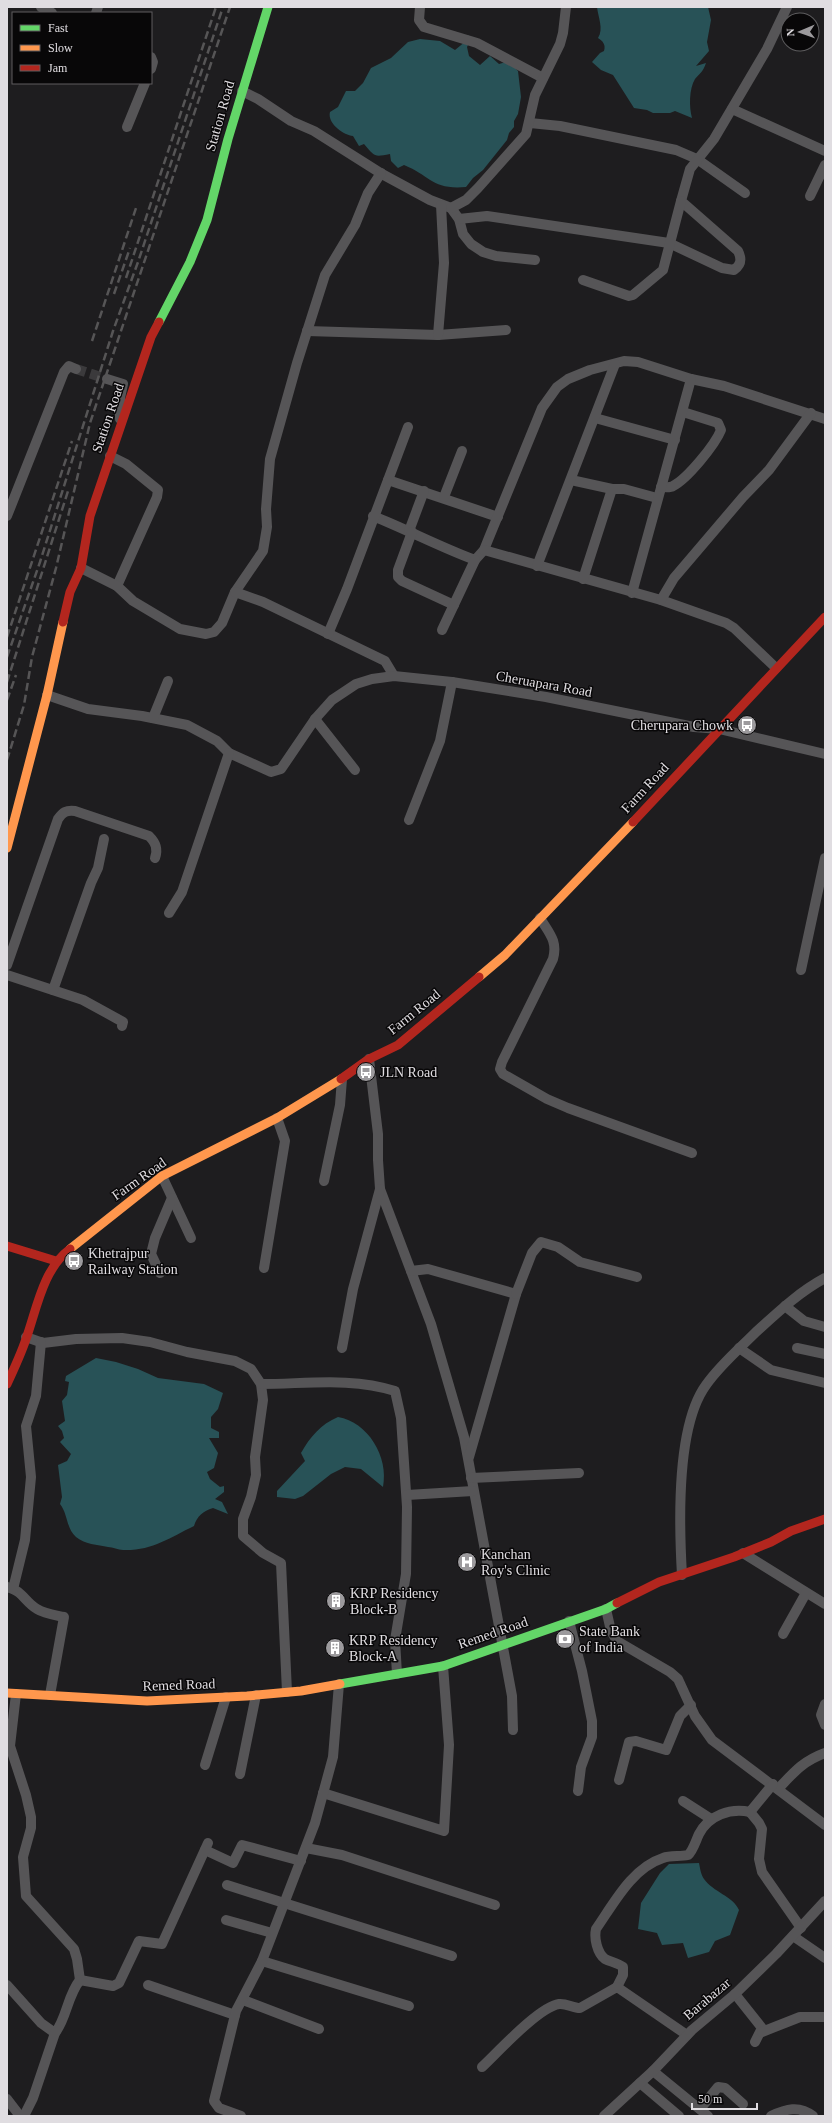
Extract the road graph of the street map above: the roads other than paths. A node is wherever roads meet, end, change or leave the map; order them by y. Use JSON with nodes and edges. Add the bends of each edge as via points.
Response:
{"nodes":[{"id":1,"x":41,"y":7,"type":"edge"},
{"id":2,"x":268,"y":7,"type":"edge"},
{"id":3,"x":420,"y":7,"type":"edge"},
{"id":4,"x":566,"y":7,"type":"edge"},
{"id":5,"x":786,"y":7,"type":"edge"},
{"id":6,"x":50,"y":12,"type":"edge"},
{"id":7,"x":543,"y":78,"type":"junction"},
{"id":8,"x":145,"y":84,"type":"edge"},
{"id":9,"x":242,"y":91,"type":"junction"},
{"id":10,"x":732,"y":109,"type":"junction"},
{"id":11,"x":530,"y":123,"type":"junction"},
{"id":12,"x":127,"y":127,"type":"dead end"},
{"id":13,"x":825,"y":151,"type":"edge"},
{"id":14,"x":697,"y":159,"type":"junction"},
{"id":15,"x":825,"y":165,"type":"edge"},
{"id":16,"x":381,"y":173,"type":"junction"},
{"id":17,"x":744,"y":193,"type":"dead end"},
{"id":18,"x":810,"y":196,"type":"dead end"},
{"id":19,"x":681,"y":200,"type":"junction"},
{"id":20,"x":441,"y":205,"type":"junction"},
{"id":21,"x":451,"y":208,"type":"junction"},
{"id":22,"x":459,"y":219,"type":"junction"},
{"id":23,"x":669,"y":243,"type":"junction"},
{"id":24,"x":535,"y":260,"type":"dead end"},
{"id":25,"x":583,"y":280,"type":"dead end"},
{"id":26,"x":506,"y":330,"type":"dead end"},
{"id":27,"x":307,"y":331,"type":"junction"},
{"id":28,"x":438,"y":335,"type":"junction"},
{"id":29,"x":615,"y":364,"type":"junction"},
{"id":30,"x":76,"y":369,"type":"dead end"},
{"id":31,"x":107,"y":379,"type":"tunnel mouth"},
{"id":32,"x":691,"y":379,"type":"junction"},
{"id":33,"x":683,"y":412,"type":"junction"},
{"id":34,"x":811,"y":413,"type":"junction"},
{"id":35,"x":595,"y":418,"type":"junction"},
{"id":36,"x":825,"y":419,"type":"edge"},
{"id":37,"x":121,"y":422,"type":"junction"},
{"id":38,"x":408,"y":427,"type":"dead end"},
{"id":39,"x":675,"y":440,"type":"junction"},
{"id":40,"x":462,"y":451,"type":"dead end"},
{"id":41,"x":110,"y":456,"type":"junction"},
{"id":42,"x":388,"y":480,"type":"junction"},
{"id":43,"x":571,"y":480,"type":"junction"},
{"id":44,"x":661,"y":486,"type":"junction"},
{"id":45,"x":612,"y":489,"type":"junction"},
{"id":46,"x":424,"y":491,"type":"junction"},
{"id":47,"x":444,"y":497,"type":"junction"},
{"id":48,"x":657,"y":498,"type":"junction"},
{"id":49,"x":7,"y":516,"type":"edge"},
{"id":50,"x":373,"y":516,"type":"junction"},
{"id":51,"x":498,"y":517,"type":"junction"},
{"id":52,"x":411,"y":532,"type":"junction"},
{"id":53,"x":484,"y":550,"type":"junction"},
{"id":54,"x":475,"y":560,"type":"junction"},
{"id":55,"x":537,"y":566,"type":"junction"},
{"id":56,"x":81,"y":568,"type":"junction"},
{"id":57,"x":583,"y":579,"type":"junction"},
{"id":58,"x":118,"y":586,"type":"junction"},
{"id":59,"x":235,"y":592,"type":"junction"},
{"id":60,"x":632,"y":593,"type":"junction"},
{"id":61,"x":661,"y":600,"type":"junction"},
{"id":62,"x":454,"y":606,"type":"junction"},
{"id":63,"x":825,"y":617,"type":"edge"},
{"id":64,"x":442,"y":630,"type":"dead end"},
{"id":65,"x":328,"y":634,"type":"junction"},
{"id":66,"x":776,"y":668,"type":"junction"},
{"id":67,"x":394,"y":676,"type":"junction"},
{"id":68,"x":168,"y":681,"type":"dead end"},
{"id":69,"x":452,"y":682,"type":"junction"},
{"id":70,"x":47,"y":695,"type":"junction"},
{"id":71,"x":153,"y":718,"type":"junction"},
{"id":72,"x":316,"y":719,"type":"junction"},
{"id":73,"x":719,"y":729,"type":"junction"},
{"id":74,"x":229,"y":753,"type":"junction"},
{"id":75,"x":825,"y":754,"type":"edge"},
{"id":76,"x":355,"y":770,"type":"dead end"},
{"id":77,"x":409,"y":820,"type":"dead end"},
{"id":78,"x":104,"y":839,"type":"dead end"},
{"id":79,"x":7,"y":848,"type":"edge"},
{"id":80,"x":155,"y":858,"type":"dead end"},
{"id":81,"x":825,"y":858,"type":"edge"},
{"id":82,"x":170,"y":913,"type":"dead end"},
{"id":83,"x":540,"y":918,"type":"junction"},
{"id":84,"x":7,"y":965,"type":"edge"},
{"id":85,"x":801,"y":970,"type":"dead end"},
{"id":86,"x":7,"y":975,"type":"edge"},
{"id":87,"x":53,"y":990,"type":"junction"},
{"id":88,"x":122,"y":1026,"type":"dead end"},
{"id":89,"x":370,"y":1059,"type":"junction"},
{"id":90,"x":342,"y":1079,"type":"junction"},
{"id":91,"x":277,"y":1118,"type":"junction"},
{"id":92,"x":692,"y":1153,"type":"dead end"},
{"id":93,"x":162,"y":1176,"type":"junction"},
{"id":94,"x":324,"y":1181,"type":"dead end"},
{"id":95,"x":380,"y":1189,"type":"junction"},
{"id":96,"x":172,"y":1198,"type":"junction"},
{"id":97,"x":191,"y":1238,"type":"dead end"},
{"id":98,"x":7,"y":1246,"type":"edge"},
{"id":99,"x":56,"y":1261,"type":"junction"},
{"id":100,"x":264,"y":1268,"type":"dead end"},
{"id":101,"x":411,"y":1270,"type":"junction"},
{"id":102,"x":160,"y":1273,"type":"dead end"},
{"id":103,"x":637,"y":1277,"type":"dead end"},
{"id":104,"x":825,"y":1278,"type":"edge"},
{"id":105,"x":516,"y":1294,"type":"junction"},
{"id":106,"x":785,"y":1306,"type":"junction"},
{"id":107,"x":825,"y":1328,"type":"edge"},
{"id":108,"x":26,"y":1338,"type":"junction"},
{"id":109,"x":41,"y":1342,"type":"junction"},
{"id":110,"x":342,"y":1348,"type":"dead end"},
{"id":111,"x":739,"y":1348,"type":"junction"},
{"id":112,"x":797,"y":1348,"type":"dead end"},
{"id":113,"x":825,"y":1354,"type":"edge"},
{"id":114,"x":825,"y":1383,"type":"edge"},
{"id":115,"x":7,"y":1384,"type":"edge"},
{"id":116,"x":261,"y":1384,"type":"junction"},
{"id":117,"x":468,"y":1458,"type":"junction"},
{"id":118,"x":579,"y":1473,"type":"dead end"},
{"id":119,"x":472,"y":1478,"type":"junction"},
{"id":120,"x":473,"y":1491,"type":"junction"},
{"id":121,"x":407,"y":1495,"type":"junction"},
{"id":122,"x":825,"y":1519,"type":"edge"},
{"id":123,"x":743,"y":1553,"type":"junction"},
{"id":124,"x":682,"y":1575,"type":"junction"},
{"id":125,"x":10,"y":1588,"type":"edge"},
{"id":126,"x":806,"y":1593,"type":"junction"},
{"id":127,"x":825,"y":1604,"type":"edge"},
{"id":128,"x":606,"y":1609,"type":"junction"},
{"id":129,"x":569,"y":1621,"type":"junction"},
{"id":130,"x":783,"y":1634,"type":"dead end"},
{"id":131,"x":503,"y":1644,"type":"junction"},
{"id":132,"x":443,"y":1666,"type":"junction"},
{"id":133,"x":397,"y":1674,"type":"junction"},
{"id":134,"x":339,"y":1684,"type":"junction"},
{"id":135,"x":287,"y":1692,"type":"junction"},
{"id":136,"x":12,"y":1693,"type":"edge"},
{"id":137,"x":50,"y":1695,"type":"junction"},
{"id":138,"x":256,"y":1695,"type":"junction"},
{"id":139,"x":226,"y":1697,"type":"junction"},
{"id":140,"x":825,"y":1704,"type":"edge"},
{"id":141,"x":691,"y":1705,"type":"junction"},
{"id":142,"x":825,"y":1725,"type":"edge"},
{"id":143,"x":513,"y":1730,"type":"dead end"},
{"id":144,"x":825,"y":1753,"type":"edge"},
{"id":145,"x":205,"y":1765,"type":"dead end"},
{"id":146,"x":240,"y":1774,"type":"dead end"},
{"id":147,"x":619,"y":1780,"type":"dead end"},
{"id":148,"x":776,"y":1787,"type":"junction"},
{"id":149,"x":578,"y":1792,"type":"dead end"},
{"id":150,"x":323,"y":1793,"type":"junction"},
{"id":151,"x":683,"y":1801,"type":"dead end"},
{"id":152,"x":750,"y":1812,"type":"junction"},
{"id":153,"x":711,"y":1819,"type":"junction"},
{"id":154,"x":825,"y":1825,"type":"edge"},
{"id":155,"x":306,"y":1848,"type":"junction"},
{"id":156,"x":302,"y":1861,"type":"junction"},
{"id":157,"x":227,"y":1885,"type":"dead end"},
{"id":158,"x":284,"y":1904,"type":"junction"},
{"id":159,"x":824,"y":1904,"type":"edge"},
{"id":160,"x":495,"y":1906,"type":"dead end"},
{"id":161,"x":226,"y":1920,"type":"dead end"},
{"id":162,"x":801,"y":1928,"type":"junction"},
{"id":163,"x":272,"y":1933,"type":"junction"},
{"id":164,"x":793,"y":1936,"type":"junction"},
{"id":165,"x":452,"y":1956,"type":"dead end"},
{"id":166,"x":825,"y":1958,"type":"edge"},
{"id":167,"x":262,"y":1961,"type":"junction"},
{"id":168,"x":80,"y":1980,"type":"junction"},
{"id":169,"x":148,"y":1985,"type":"dead end"},
{"id":170,"x":617,"y":1987,"type":"junction"},
{"id":171,"x":8,"y":1990,"type":"edge"},
{"id":172,"x":735,"y":1994,"type":"junction"},
{"id":173,"x":243,"y":2000,"type":"junction"},
{"id":174,"x":409,"y":2006,"type":"dead end"},
{"id":175,"x":235,"y":2015,"type":"junction"},
{"id":176,"x":825,"y":2017,"type":"edge"},
{"id":177,"x":319,"y":2029,"type":"dead end"},
{"id":178,"x":762,"y":2032,"type":"junction"},
{"id":179,"x":55,"y":2033,"type":"junction"},
{"id":180,"x":687,"y":2035,"type":"junction"},
{"id":181,"x":755,"y":2042,"type":"dead end"},
{"id":182,"x":482,"y":2067,"type":"dead end"},
{"id":183,"x":653,"y":2071,"type":"junction"},
{"id":184,"x":640,"y":2083,"type":"junction"},
{"id":185,"x":7,"y":2099,"type":"edge"},
{"id":186,"x":743,"y":2104,"type":"dead end"},
{"id":187,"x":700,"y":2109,"type":"junction"},
{"id":188,"x":20,"y":2116,"type":"edge"},
{"id":189,"x":24,"y":2116,"type":"edge"},
{"id":190,"x":241,"y":2116,"type":"edge"},
{"id":191,"x":604,"y":2116,"type":"edge"},
{"id":192,"x":679,"y":2116,"type":"edge"},
{"id":193,"x":708,"y":2116,"type":"edge"},
{"id":194,"x":771,"y":2116,"type":"edge"},
{"id":195,"x":813,"y":2116,"type":"edge"}],
"edges":[{"from":1,"to":6,"type":"street"},
{"from":2,"to":9,"type":"street","name":"Station Road"},
{"from":3,"to":7,"type":"street","via":[[419,20],[424,26],[477,43]]},
{"from":4,"to":7,"type":"street","via":[[560,44]]},
{"from":5,"to":10,"type":"street","via":[[767,49]]},
{"from":7,"to":11,"type":"street","via":[[535,95]]},
{"from":8,"to":12,"type":"street"},
{"from":9,"to":16,"type":"street","via":[[291,121],[314,131]]},
{"from":9,"to":37,"type":"street","name":"Station Road","via":[[207,220],[190,262],[151,337]]},
{"from":10,"to":13,"type":"street"},
{"from":10,"to":14,"type":"street","via":[[714,139]]},
{"from":11,"to":14,"type":"street","via":[[560,126],[661,146]]},
{"from":11,"to":21,"type":"street","via":[[519,143],[478,188],[466,200]]},
{"from":14,"to":17,"type":"street"},
{"from":14,"to":19,"type":"street","via":[[690,169]]},
{"from":15,"to":18,"type":"street"},
{"from":16,"to":20,"type":"street"},
{"from":16,"to":27,"type":"street","via":[[368,194],[355,225],[325,275]]},
{"from":19,"to":23,"type":"street"},
{"from":19,"to":23,"type":"street","via":[[738,251],[741,262],[734,270],[728,270]]},
{"from":20,"to":21,"type":"street"},
{"from":20,"to":28,"type":"street","via":[[444,263]]},
{"from":21,"to":22,"type":"street"},
{"from":22,"to":23,"type":"street","via":[[487,216]]},
{"from":22,"to":24,"type":"street","via":[[463,234],[471,244],[483,252]]},
{"from":23,"to":25,"type":"street","via":[[663,270],[633,295],[625,296]]},
{"from":26,"to":28,"type":"street"},
{"from":27,"to":28,"type":"street"},
{"from":27,"to":59,"type":"street","via":[[270,460],[267,527],[262,551]]},
{"from":29,"to":32,"type":"street","via":[[624,361],[638,362]]},
{"from":29,"to":35,"type":"street"},
{"from":29,"to":51,"type":"street","via":[[568,378],[557,387],[542,408]]},
{"from":30,"to":49,"type":"street","via":[[69,366],[64,372]]},
{"from":31,"to":37,"type":"street","via":[[123,384],[119,414]]},
{"from":32,"to":33,"type":"street"},
{"from":32,"to":34,"type":"street","via":[[724,386]]},
{"from":33,"to":39,"type":"street"},
{"from":33,"to":44,"type":"street","via":[[718,423],[721,430],[683,479],[672,487]]},
{"from":34,"to":36,"type":"street"},
{"from":34,"to":61,"type":"street","via":[[769,470],[674,578]]},
{"from":35,"to":39,"type":"street"},
{"from":35,"to":43,"type":"street"},
{"from":37,"to":41,"type":"street","name":"Station Road"},
{"from":38,"to":42,"type":"street"},
{"from":39,"to":44,"type":"street"},
{"from":40,"to":47,"type":"street"},
{"from":41,"to":56,"type":"street","name":"Station Road","via":[[90,516]]},
{"from":41,"to":58,"type":"street","via":[[126,464],[158,490]]},
{"from":42,"to":46,"type":"street"},
{"from":42,"to":50,"type":"street"},
{"from":43,"to":45,"type":"street"},
{"from":43,"to":55,"type":"street"},
{"from":44,"to":48,"type":"street"},
{"from":45,"to":48,"type":"street","via":[[624,489]]},
{"from":45,"to":57,"type":"street"},
{"from":46,"to":47,"type":"street"},
{"from":46,"to":52,"type":"street"},
{"from":47,"to":51,"type":"street"},
{"from":48,"to":60,"type":"street"},
{"from":50,"to":52,"type":"street"},
{"from":50,"to":65,"type":"street"},
{"from":51,"to":53,"type":"street"},
{"from":52,"to":54,"type":"street","via":[[436,546]]},
{"from":52,"to":62,"type":"street","via":[[398,577]]},
{"from":53,"to":54,"type":"street"},
{"from":53,"to":55,"type":"street"},
{"from":54,"to":62,"type":"street"},
{"from":55,"to":57,"type":"street"},
{"from":56,"to":58,"type":"street"},
{"from":56,"to":70,"type":"street","name":"Station Road","via":[[70,592]]},
{"from":57,"to":60,"type":"street"},
{"from":58,"to":59,"type":"street","via":[[133,601],[163,620],[180,629],[206,634],[214,632],[222,623]]},
{"from":59,"to":65,"type":"street","via":[[263,602]]},
{"from":60,"to":61,"type":"street"},
{"from":61,"to":66,"type":"street","via":[[734,628]]},
{"from":62,"to":64,"type":"street"},
{"from":63,"to":66,"type":"street","name":"Farm Road"},
{"from":65,"to":67,"type":"street","via":[[385,661]]},
{"from":66,"to":73,"type":"street","name":"Farm Road"},
{"from":67,"to":69,"type":"street","name":"Cheruapara Road"},
{"from":67,"to":72,"type":"street","name":"Cheruapara Road","via":[[356,684],[332,700]]},
{"from":68,"to":71,"type":"street"},
{"from":69,"to":73,"type":"street","name":"Cheruapara Road"},
{"from":69,"to":77,"type":"street","via":[[440,741]]},
{"from":70,"to":71,"type":"street","name":"Cheruapara Road","via":[[88,709]]},
{"from":70,"to":79,"type":"street","name":"Station Road"},
{"from":71,"to":74,"type":"street","name":"Cheruapara Road","via":[[198,730],[217,741]]},
{"from":72,"to":74,"type":"street","name":"Cheruapara Road","via":[[281,769],[271,772]]},
{"from":72,"to":76,"type":"street"},
{"from":73,"to":75,"type":"street","name":"Cheruapara Road"},
{"from":73,"to":83,"type":"street","name":"Farm Road"},
{"from":74,"to":82,"type":"street","via":[[182,892]]},
{"from":78,"to":87,"type":"street","via":[[98,868]]},
{"from":80,"to":84,"type":"street","via":[[155,842],[149,836],[75,810],[62,813]]},
{"from":81,"to":85,"type":"street"},
{"from":83,"to":89,"type":"street","name":"Farm Road","via":[[505,955],[398,1045]]},
{"from":83,"to":92,"type":"street","via":[[556,949],[502,1062],[500,1069],[503,1074],[568,1108]]},
{"from":86,"to":87,"type":"street"},
{"from":87,"to":88,"type":"street","via":[[83,1000],[124,1022]]},
{"from":89,"to":90,"type":"street","name":"Farm Road"},
{"from":89,"to":95,"type":"street","via":[[378,1134]]},
{"from":90,"to":91,"type":"street","name":"Farm Road"},
{"from":90,"to":94,"type":"street","via":[[340,1105]]},
{"from":91,"to":93,"type":"street","name":"Farm Road"},
{"from":91,"to":100,"type":"street","via":[[285,1141]]},
{"from":93,"to":96,"type":"street"},
{"from":93,"to":99,"type":"street","name":"Farm Road"},
{"from":95,"to":101,"type":"street"},
{"from":95,"to":110,"type":"street","via":[[352,1289]]},
{"from":96,"to":97,"type":"street"},
{"from":96,"to":102,"type":"street","via":[[155,1238],[152,1254]]},
{"from":98,"to":99,"type":"street"},
{"from":99,"to":108,"type":"street","name":"Farm Road"},
{"from":101,"to":105,"type":"street","via":[[428,1269]]},
{"from":101,"to":117,"type":"street","via":[[449,1383]]},
{"from":103,"to":105,"type":"street","via":[[580,1262],[558,1247],[541,1242],[532,1253]]},
{"from":104,"to":106,"type":"street","via":[[810,1286]]},
{"from":105,"to":117,"type":"street"},
{"from":106,"to":107,"type":"street","via":[[804,1321]]},
{"from":106,"to":111,"type":"street"},
{"from":108,"to":109,"type":"street"},
{"from":108,"to":115,"type":"street","name":"Farm Road"},
{"from":109,"to":116,"type":"street","via":[[122,1338],[150,1342],[235,1361],[251,1369]]},
{"from":109,"to":125,"type":"street","via":[[36,1396],[26,1426],[31,1477],[25,1540]]},
{"from":111,"to":114,"type":"street","via":[[771,1370]]},
{"from":111,"to":124,"type":"street","via":[[706,1385],[692,1411],[684,1455],[681,1496]]},
{"from":112,"to":113,"type":"street"},
{"from":116,"to":121,"type":"street","via":[[374,1384],[395,1391],[401,1418]]},
{"from":116,"to":135,"type":"street","via":[[263,1400],[255,1457],[256,1475],[244,1519],[244,1536],[263,1553],[281,1564]]},
{"from":117,"to":119,"type":"street"},
{"from":118,"to":119,"type":"street"},
{"from":119,"to":120,"type":"street"},
{"from":120,"to":121,"type":"street"},
{"from":120,"to":131,"type":"street"},
{"from":121,"to":133,"type":"street","via":[[406,1574],[394,1640]]},
{"from":122,"to":123,"type":"street","name":"Remed Road"},
{"from":123,"to":124,"type":"street","name":"Remed Road"},
{"from":123,"to":126,"type":"street"},
{"from":124,"to":128,"type":"street","name":"Remed Road","via":[[659,1582]]},
{"from":125,"to":137,"type":"street","via":[[22,1594],[38,1610],[64,1617]]},
{"from":126,"to":127,"type":"street"},
{"from":126,"to":130,"type":"street"},
{"from":128,"to":129,"type":"street","name":"Remed Road"},
{"from":128,"to":141,"type":"street","via":[[611,1631],[617,1641],[674,1676],[684,1689]]},
{"from":129,"to":131,"type":"street","name":"Remed Road"},
{"from":129,"to":149,"type":"street","via":[[592,1721],[592,1737],[581,1767]]},
{"from":131,"to":132,"type":"street","name":"Remed Road"},
{"from":131,"to":143,"type":"street","via":[[512,1696]]},
{"from":132,"to":133,"type":"street","name":"Remed Road"},
{"from":132,"to":150,"type":"street","via":[[449,1745],[444,1831]]},
{"from":133,"to":134,"type":"street","name":"Remed Road"},
{"from":134,"to":135,"type":"street","name":"Remed Road"},
{"from":134,"to":150,"type":"street","via":[[333,1757]]},
{"from":135,"to":138,"type":"street","name":"Remed Road"},
{"from":136,"to":137,"type":"street","name":"Remed Road"},
{"from":136,"to":168,"type":"street","via":[[10,1746],[26,1795],[31,1828],[23,1857],[26,1896],[74,1949]]},
{"from":137,"to":139,"type":"street","name":"Remed Road","via":[[147,1701]]},
{"from":138,"to":139,"type":"street","name":"Remed Road"},
{"from":138,"to":146,"type":"street"},
{"from":139,"to":145,"type":"street"},
{"from":140,"to":142,"type":"street","via":[[821,1715]]},
{"from":141,"to":147,"type":"street","via":[[680,1716],[666,1750],[636,1741],[629,1742]]},
{"from":141,"to":148,"type":"street","via":[[702,1728],[712,1740]]},
{"from":144,"to":148,"type":"street","via":[[806,1761]]},
{"from":148,"to":152,"type":"street"},
{"from":148,"to":154,"type":"street"},
{"from":150,"to":155,"type":"street"},
{"from":151,"to":153,"type":"street"},
{"from":152,"to":153,"type":"street","via":[[734,1810]]},
{"from":152,"to":162,"type":"street","via":[[762,1829],[759,1860],[762,1872]]},
{"from":153,"to":170,"type":"street","via":[[700,1832],[690,1854],[663,1858],[635,1875],[596,1929],[596,1940],[601,1954],[624,1970]]},
{"from":155,"to":156,"type":"street"},
{"from":155,"to":160,"type":"street","via":[[356,1859]]},
{"from":156,"to":158,"type":"street"},
{"from":156,"to":168,"type":"street","via":[[242,1845],[233,1863],[207,1846],[162,1944],[139,1941],[119,1983],[113,1986]]},
{"from":157,"to":158,"type":"street"},
{"from":158,"to":163,"type":"street"},
{"from":158,"to":165,"type":"street"},
{"from":159,"to":162,"type":"street","name":"Barabazar"},
{"from":161,"to":163,"type":"street"},
{"from":162,"to":164,"type":"street","name":"Barabazar"},
{"from":163,"to":167,"type":"street"},
{"from":164,"to":166,"type":"street"},
{"from":164,"to":172,"type":"street","name":"Barabazar"},
{"from":167,"to":173,"type":"street"},
{"from":167,"to":174,"type":"street"},
{"from":168,"to":179,"type":"street","via":[[66,2004],[61,2026]]},
{"from":169,"to":175,"type":"street"},
{"from":170,"to":180,"type":"street"},
{"from":170,"to":182,"type":"street","via":[[580,2008],[560,2004],[537,2015]]},
{"from":171,"to":179,"type":"street","via":[[41,2023]]},
{"from":172,"to":178,"type":"street","via":[[759,2024]]},
{"from":172,"to":180,"type":"street","name":"Barabazar"},
{"from":173,"to":175,"type":"street"},
{"from":173,"to":177,"type":"street"},
{"from":175,"to":190,"type":"street","via":[[214,2101],[219,2108]]},
{"from":176,"to":178,"type":"street","via":[[800,2017]]},
{"from":178,"to":181,"type":"street"},
{"from":179,"to":189,"type":"street","via":[[33,2098]]},
{"from":180,"to":183,"type":"street","name":"Barabazar"},
{"from":183,"to":184,"type":"street","name":"Barabazar"},
{"from":183,"to":187,"type":"street"},
{"from":184,"to":191,"type":"street","name":"Barabazar"},
{"from":184,"to":192,"type":"street"},
{"from":185,"to":188,"type":"street"},
{"from":186,"to":187,"type":"street","via":[[725,2088],[718,2087]]},
{"from":187,"to":193,"type":"street"},
{"from":194,"to":195,"type":"street","via":[[788,2108],[805,2110]]}]}
